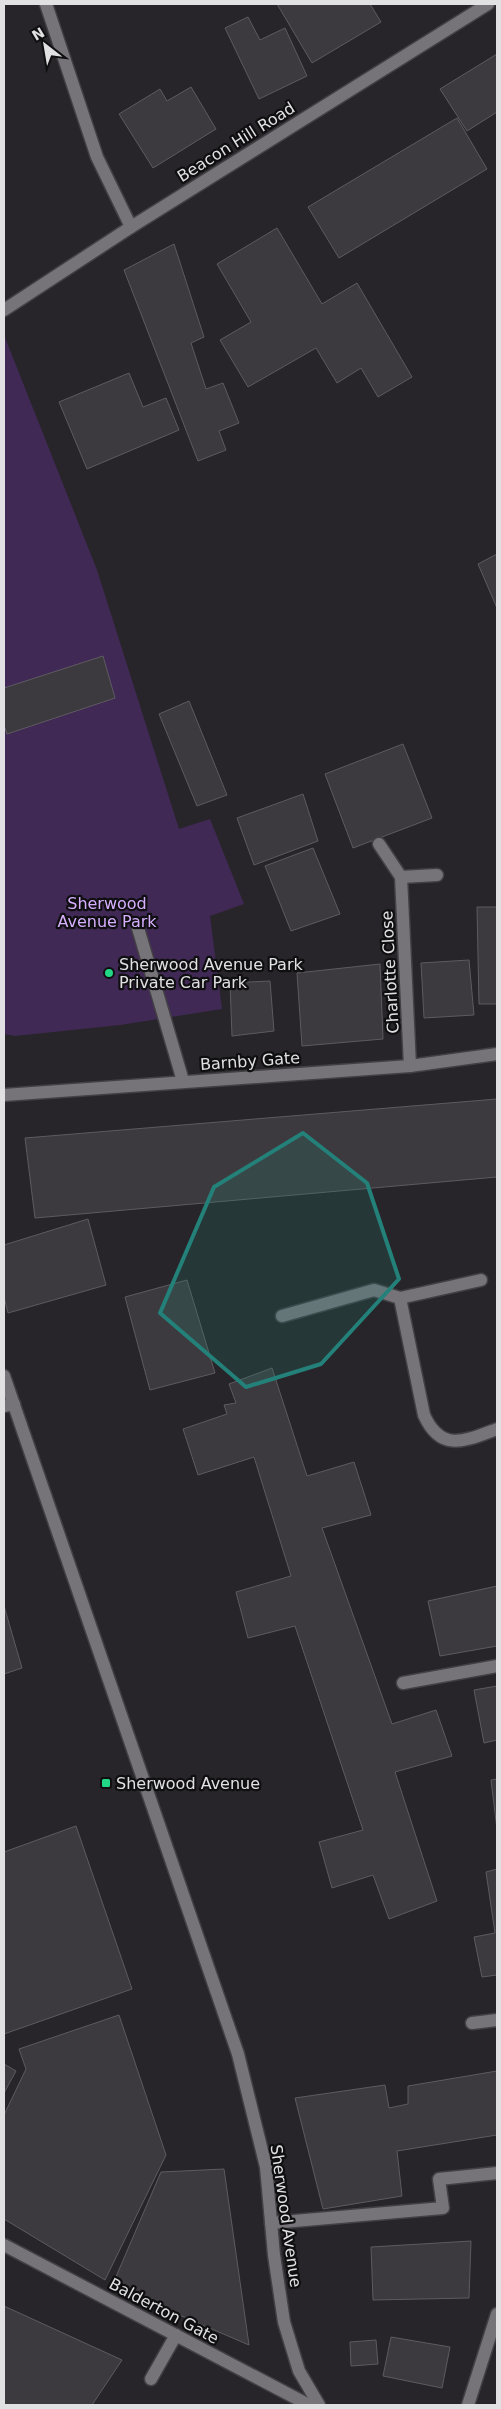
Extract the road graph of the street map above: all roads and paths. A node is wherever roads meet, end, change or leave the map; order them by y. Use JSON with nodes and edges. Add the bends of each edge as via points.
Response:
{"nodes":[{"id":1,"x":46,"y":4,"type":"edge"},
{"id":2,"x":488,"y":4,"type":"edge"},
{"id":3,"x":130,"y":227,"type":"junction"},
{"id":4,"x":4,"y":310,"type":"edge"},
{"id":5,"x":379,"y":844,"type":"dead end"},
{"id":6,"x":437,"y":875,"type":"dead end"},
{"id":7,"x":401,"y":877,"type":"junction"},
{"id":8,"x":138,"y":928,"type":"dead end"},
{"id":9,"x":497,"y":1054,"type":"edge"},
{"id":10,"x":410,"y":1066,"type":"junction"},
{"id":11,"x":183,"y":1081,"type":"junction"},
{"id":12,"x":4,"y":1095,"type":"edge"},
{"id":13,"x":480,"y":1280,"type":"dead end"},
{"id":14,"x":400,"y":1298,"type":"junction"},
{"id":15,"x":282,"y":1316,"type":"dead end"},
{"id":16,"x":4,"y":1376,"type":"edge"},
{"id":17,"x":9,"y":1405,"type":"edge"},
{"id":18,"x":497,"y":1429,"type":"edge"},
{"id":19,"x":497,"y":1666,"type":"edge"},
{"id":20,"x":402,"y":1683,"type":"dead end"},
{"id":21,"x":497,"y":2020,"type":"edge"},
{"id":22,"x":472,"y":2023,"type":"dead end"},
{"id":23,"x":497,"y":2173,"type":"edge"},
{"id":24,"x":271,"y":2223,"type":"junction"},
{"id":25,"x":4,"y":2245,"type":"edge"},
{"id":26,"x":497,"y":2314,"type":"edge"},
{"id":27,"x":176,"y":2336,"type":"junction"},
{"id":28,"x":151,"y":2379,"type":"dead end"},
{"id":29,"x":309,"y":2405,"type":"edge"},
{"id":30,"x":319,"y":2405,"type":"edge"},
{"id":31,"x":468,"y":2405,"type":"edge"}],
"edges":[{"from":1,"to":3,"type":"street","via":[[97,157]]},
{"from":2,"to":3,"type":"street","name":"Beacon Hill Road"},
{"from":3,"to":4,"type":"street","name":"Beacon Hill Road"},
{"from":5,"to":7,"type":"street"},
{"from":6,"to":7,"type":"street"},
{"from":7,"to":10,"type":"street","name":"Charlotte Close"},
{"from":8,"to":11,"type":"street"},
{"from":9,"to":10,"type":"street","name":"Barnby Gate"},
{"from":10,"to":11,"type":"street","name":"Barnby Gate"},
{"from":11,"to":12,"type":"street","name":"Barnby Gate"},
{"from":13,"to":14,"type":"street"},
{"from":14,"to":15,"type":"street","via":[[374,1290]]},
{"from":14,"to":18,"type":"street","via":[[424,1415],[431,1430],[446,1440],[470,1439]]},
{"from":16,"to":17,"type":"street","name":"Sherwood Avenue"},
{"from":17,"to":24,"type":"street","name":"Sherwood Avenue","via":[[238,2054],[266,2167]]},
{"from":19,"to":20,"type":"street"},
{"from":21,"to":22,"type":"street"},
{"from":23,"to":24,"type":"street","via":[[438,2179],[443,2208]]},
{"from":24,"to":30,"type":"street","name":"Sherwood Avenue","via":[[284,2322],[299,2371]]},
{"from":25,"to":27,"type":"street","name":"Balderton Gate"},
{"from":26,"to":31,"type":"street"},
{"from":27,"to":28,"type":"street"},
{"from":27,"to":29,"type":"street","name":"Balderton Gate"}]}
